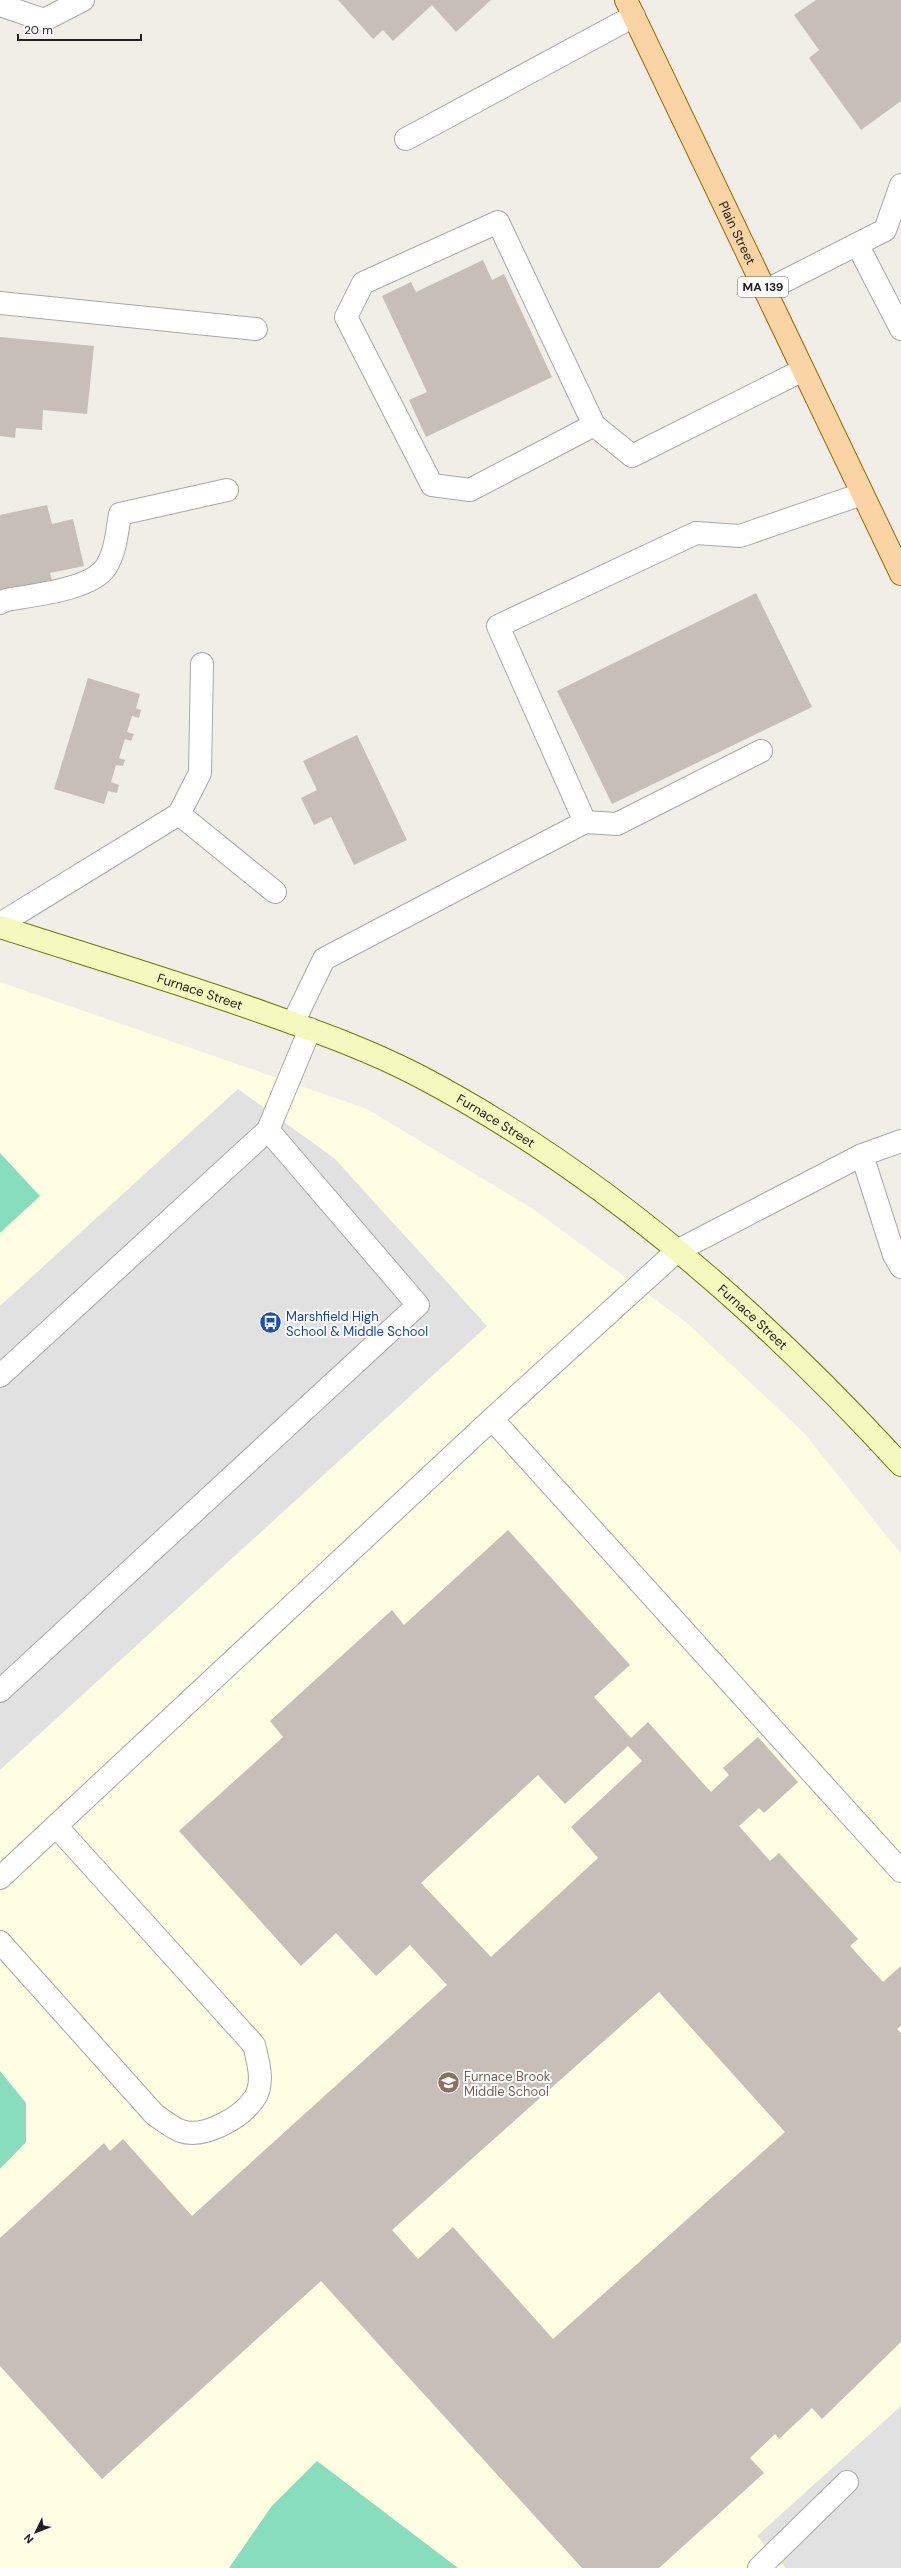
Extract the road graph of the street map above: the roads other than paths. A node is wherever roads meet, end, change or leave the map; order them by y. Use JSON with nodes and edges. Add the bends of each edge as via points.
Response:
{"nodes":[{"id":1,"x":84,"y":0,"type":"edge"},
{"id":2,"x":0,"y":5,"type":"edge"},
{"id":3,"x":630,"y":8,"type":"edge"},
{"id":4,"x":406,"y":139,"type":"dead end"},
{"id":5,"x":901,"y":185,"type":"edge"},
{"id":6,"x":857,"y":244,"type":"junction"},
{"id":7,"x":765,"y":291,"type":"junction"},
{"id":8,"x":0,"y":303,"type":"edge"},
{"id":9,"x":256,"y":329,"type":"dead end"},
{"id":10,"x":901,"y":329,"type":"edge"},
{"id":11,"x":803,"y":370,"type":"junction"},
{"id":12,"x":594,"y":425,"type":"junction"},
{"id":13,"x":227,"y":490,"type":"dead end"},
{"id":14,"x":862,"y":494,"type":"junction"},
{"id":15,"x":901,"y":574,"type":"edge"},
{"id":16,"x":0,"y":603,"type":"edge"},
{"id":17,"x":202,"y":664,"type":"dead end"},
{"id":18,"x":761,"y":751,"type":"dead end"},
{"id":19,"x":179,"y":814,"type":"junction"},
{"id":20,"x":585,"y":822,"type":"junction"},
{"id":21,"x":276,"y":892,"type":"dead end"},
{"id":22,"x":0,"y":926,"type":"edge"},
{"id":23,"x":301,"y":1026,"type":"junction"},
{"id":24,"x":268,"y":1130,"type":"junction"},
{"id":25,"x":901,"y":1141,"type":"edge"},
{"id":26,"x":862,"y":1155,"type":"junction"},
{"id":27,"x":677,"y":1251,"type":"junction"},
{"id":28,"x":901,"y":1267,"type":"edge"},
{"id":29,"x":0,"y":1376,"type":"edge"},
{"id":30,"x":492,"y":1419,"type":"junction"},
{"id":31,"x":901,"y":1465,"type":"edge"},
{"id":32,"x":0,"y":1690,"type":"edge"},
{"id":33,"x":56,"y":1826,"type":"junction"},
{"id":34,"x":901,"y":1871,"type":"edge"},
{"id":35,"x":0,"y":1878,"type":"edge"},
{"id":36,"x":0,"y":1942,"type":"edge"},
{"id":37,"x":847,"y":2482,"type":"dead end"},
{"id":38,"x":759,"y":2568,"type":"edge"}],
"edges":[{"from":1,"to":2,"type":"lane","via":[[44,20]]},
{"from":3,"to":4,"type":"lane"},
{"from":3,"to":7,"type":"main road","name":"Plain Street","number":"MA 139"},
{"from":5,"to":6,"type":"lane","via":[[885,230]]},
{"from":6,"to":7,"type":"lane"},
{"from":6,"to":10,"type":"lane"},
{"from":7,"to":11,"type":"main road","name":"Plain Street","number":"MA 139"},
{"from":8,"to":9,"type":"lane"},
{"from":11,"to":12,"type":"lane","via":[[632,456]]},
{"from":11,"to":14,"type":"main road","name":"Plain Street","number":"MA 139"},
{"from":12,"to":12,"type":"lane","via":[[498,222],[363,283],[346,317],[432,485],[470,490]]},
{"from":13,"to":16,"type":"lane","via":[[120,514],[114,549],[106,568],[86,583]]},
{"from":14,"to":15,"type":"main road","name":"Plain Street","number":"MA 139"},
{"from":14,"to":20,"type":"lane","via":[[740,536],[696,533],[498,626]]},
{"from":17,"to":19,"type":"lane","via":[[200,773]]},
{"from":18,"to":20,"type":"lane","via":[[617,824]]},
{"from":19,"to":21,"type":"lane"},
{"from":19,"to":22,"type":"lane"},
{"from":20,"to":23,"type":"lane","via":[[324,959]]},
{"from":22,"to":23,"type":"main road","name":"Furnace Street","via":[[144,971]]},
{"from":23,"to":24,"type":"lane"},
{"from":23,"to":27,"type":"main road","name":"Furnace Street","via":[[355,1046],[417,1075],[474,1107],[582,1178]]},
{"from":24,"to":29,"type":"lane"},
{"from":24,"to":32,"type":"lane","via":[[418,1305]]},
{"from":25,"to":26,"type":"lane"},
{"from":26,"to":27,"type":"lane"},
{"from":26,"to":28,"type":"lane","via":[[894,1254]]},
{"from":27,"to":30,"type":"lane"},
{"from":27,"to":31,"type":"main road","name":"Furnace Street","via":[[819,1379]]},
{"from":30,"to":33,"type":"lane"},
{"from":30,"to":34,"type":"lane"},
{"from":33,"to":35,"type":"lane"},
{"from":33,"to":36,"type":"lane","via":[[254,2045],[260,2072],[255,2099],[236,2116],[211,2131],[182,2131],[155,2115]]},
{"from":37,"to":38,"type":"lane"}]}
